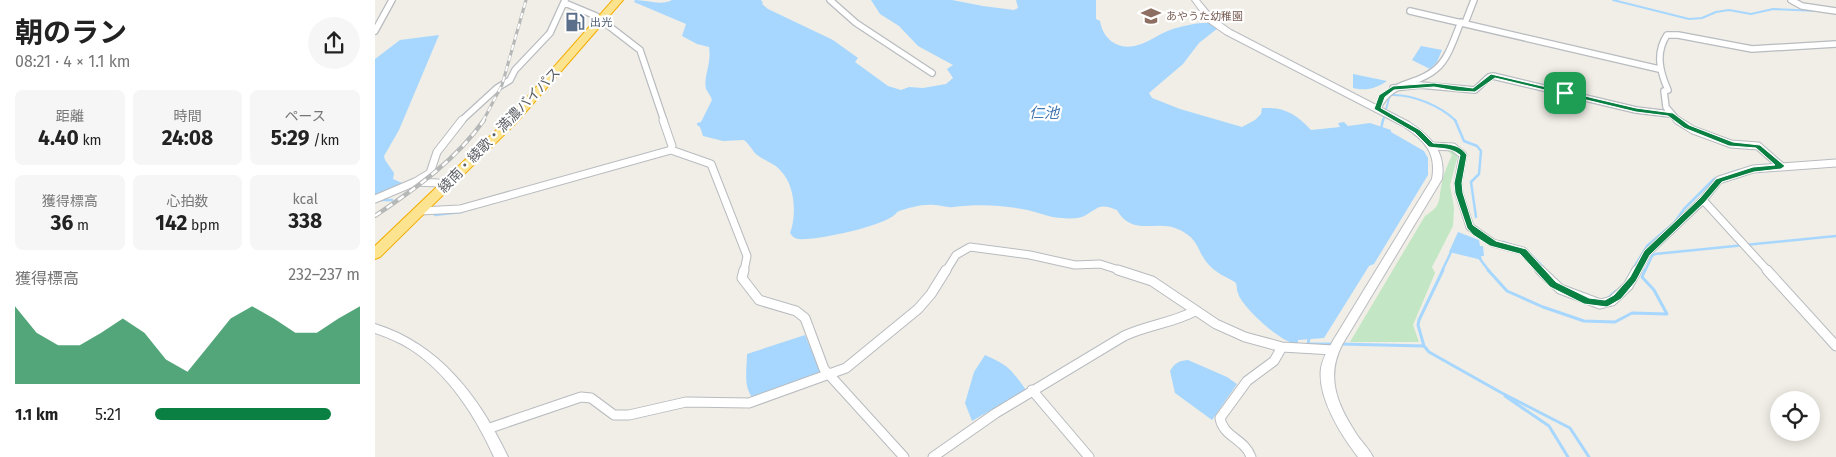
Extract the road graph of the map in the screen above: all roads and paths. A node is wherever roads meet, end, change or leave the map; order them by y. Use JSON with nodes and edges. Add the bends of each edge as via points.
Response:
{"nodes":[{"id":1,"x":392,"y":0,"type":"edge"},
{"id":2,"x":610,"y":0,"type":"edge"},
{"id":3,"x":618,"y":0,"type":"edge"},
{"id":4,"x":830,"y":0,"type":"edge"},
{"id":5,"x":1195,"y":0,"type":"edge"},
{"id":6,"x":1474,"y":0,"type":"edge"},
{"id":7,"x":1791,"y":0,"type":"edge"},
{"id":8,"x":565,"y":1,"type":"edge"},
{"id":9,"x":1410,"y":10,"type":"dead end"},
{"id":10,"x":1836,"y":11,"type":"edge"},
{"id":11,"x":599,"y":18,"type":"junction"},
{"id":12,"x":1463,"y":23,"type":"junction"},
{"id":13,"x":375,"y":32,"type":"edge"},
{"id":14,"x":1836,"y":44,"type":"edge"},
{"id":15,"x":1659,"y":69,"type":"junction"},
{"id":16,"x":932,"y":73,"type":"dead end"},
{"id":17,"x":1393,"y":88,"type":"junction"},
{"id":18,"x":1379,"y":110,"type":"junction"},
{"id":19,"x":1670,"y":114,"type":"junction"},
{"id":20,"x":1431,"y":146,"type":"junction"},
{"id":21,"x":671,"y":150,"type":"junction"},
{"id":22,"x":1836,"y":163,"type":"edge"},
{"id":23,"x":1779,"y":165,"type":"junction"},
{"id":24,"x":415,"y":182,"type":"junction"},
{"id":25,"x":438,"y":183,"type":"junction"},
{"id":26,"x":375,"y":198,"type":"edge"},
{"id":27,"x":1703,"y":200,"type":"junction"},
{"id":28,"x":420,"y":211,"type":"junction"},
{"id":29,"x":375,"y":242,"type":"edge"},
{"id":30,"x":375,"y":254,"type":"edge"},
{"id":31,"x":1195,"y":311,"type":"junction"},
{"id":32,"x":375,"y":328,"type":"edge"},
{"id":33,"x":1836,"y":346,"type":"edge"},
{"id":34,"x":1282,"y":347,"type":"junction"},
{"id":35,"x":1335,"y":347,"type":"junction"},
{"id":36,"x":830,"y":374,"type":"junction"},
{"id":37,"x":1032,"y":390,"type":"junction"},
{"id":38,"x":487,"y":429,"type":"junction"},
{"id":39,"x":501,"y":457,"type":"edge"},
{"id":40,"x":904,"y":457,"type":"edge"},
{"id":41,"x":933,"y":457,"type":"edge"},
{"id":42,"x":1089,"y":457,"type":"edge"},
{"id":43,"x":1251,"y":457,"type":"edge"},
{"id":44,"x":1366,"y":457,"type":"edge"}],
"edges":[{"from":1,"to":13,"type":"street"},
{"from":2,"to":11,"type":"highway","name":"綾南・綾歌・満濃バイパス"},
{"from":3,"to":11,"type":"highway","name":"綾南・綾歌・満濃バイパス"},
{"from":4,"to":16,"type":"street","via":[[856,23]]},
{"from":5,"to":18,"type":"street","via":[[1211,20],[1228,32]]},
{"from":6,"to":12,"type":"street"},
{"from":7,"to":10,"type":"street","via":[[1802,6]]},
{"from":8,"to":11,"type":"street"},
{"from":8,"to":24,"type":"street","via":[[554,28],[515,70],[511,80],[497,88],[464,118],[437,152],[430,173]]},
{"from":9,"to":12,"type":"street"},
{"from":11,"to":21,"type":"street","via":[[640,50]]},
{"from":11,"to":25,"type":"highway","name":"綾南・綾歌・満濃バイパス"},
{"from":11,"to":28,"type":"highway","name":"綾南・綾歌・満濃バイパス","via":[[512,121]]},
{"from":12,"to":15,"type":"street"},
{"from":12,"to":17,"type":"street","via":[[1440,66],[1425,76]]},
{"from":14,"to":15,"type":"street","via":[[1752,50],[1671,34],[1663,39]]},
{"from":15,"to":19,"type":"street","via":[[1668,90],[1664,91]]},
{"from":17,"to":18,"type":"street","via":[[1382,96]]},
{"from":17,"to":19,"type":"street","via":[[1434,85],[1475,90],[1493,76],[1636,110]]},
{"from":18,"to":20,"type":"street","via":[[1417,131]]},
{"from":19,"to":23,"type":"street","via":[[1686,127],[1731,144],[1758,146]]},
{"from":20,"to":27,"type":"street","via":[[1450,146],[1463,155],[1459,193],[1470,226],[1476,233],[1493,244],[1523,251],[1553,284],[1593,303],[1607,304],[1617,297],[1633,279],[1647,253]]},
{"from":20,"to":35,"type":"street","via":[[1439,163],[1437,179]]},
{"from":21,"to":28,"type":"street","via":[[460,209]]},
{"from":21,"to":36,"type":"street","via":[[711,164],[747,256],[742,278],[759,300],[796,311],[805,318],[824,369]]},
{"from":22,"to":23,"type":"street"},
{"from":23,"to":27,"type":"street","via":[[1719,180]]},
{"from":24,"to":25,"type":"street"},
{"from":24,"to":26,"type":"street"},
{"from":25,"to":29,"type":"highway","name":"綾南・綾歌・満濃バイパス"},
{"from":27,"to":33,"type":"street"},
{"from":28,"to":30,"type":"highway","name":"綾南・綾歌・満濃バイパス"},
{"from":31,"to":34,"type":"street","via":[[1226,330]]},
{"from":31,"to":36,"type":"street","via":[[1152,281],[1100,264],[1075,265],[970,247],[956,255],[931,294],[917,309],[846,368]]},
{"from":31,"to":37,"type":"street","via":[[1127,335]]},
{"from":32,"to":38,"type":"street","via":[[403,339],[426,354],[470,404]]},
{"from":34,"to":35,"type":"street"},
{"from":34,"to":43,"type":"street","via":[[1275,361],[1247,381],[1220,418],[1225,432],[1243,443]]},
{"from":35,"to":44,"type":"street","via":[[1327,372],[1329,386],[1345,428]]},
{"from":36,"to":38,"type":"street","via":[[749,403],[686,402],[629,415],[615,415],[591,398],[581,396]]},
{"from":36,"to":40,"type":"street"},
{"from":37,"to":41,"type":"street","via":[[971,428]]},
{"from":37,"to":42,"type":"street"},
{"from":38,"to":39,"type":"street"}]}
